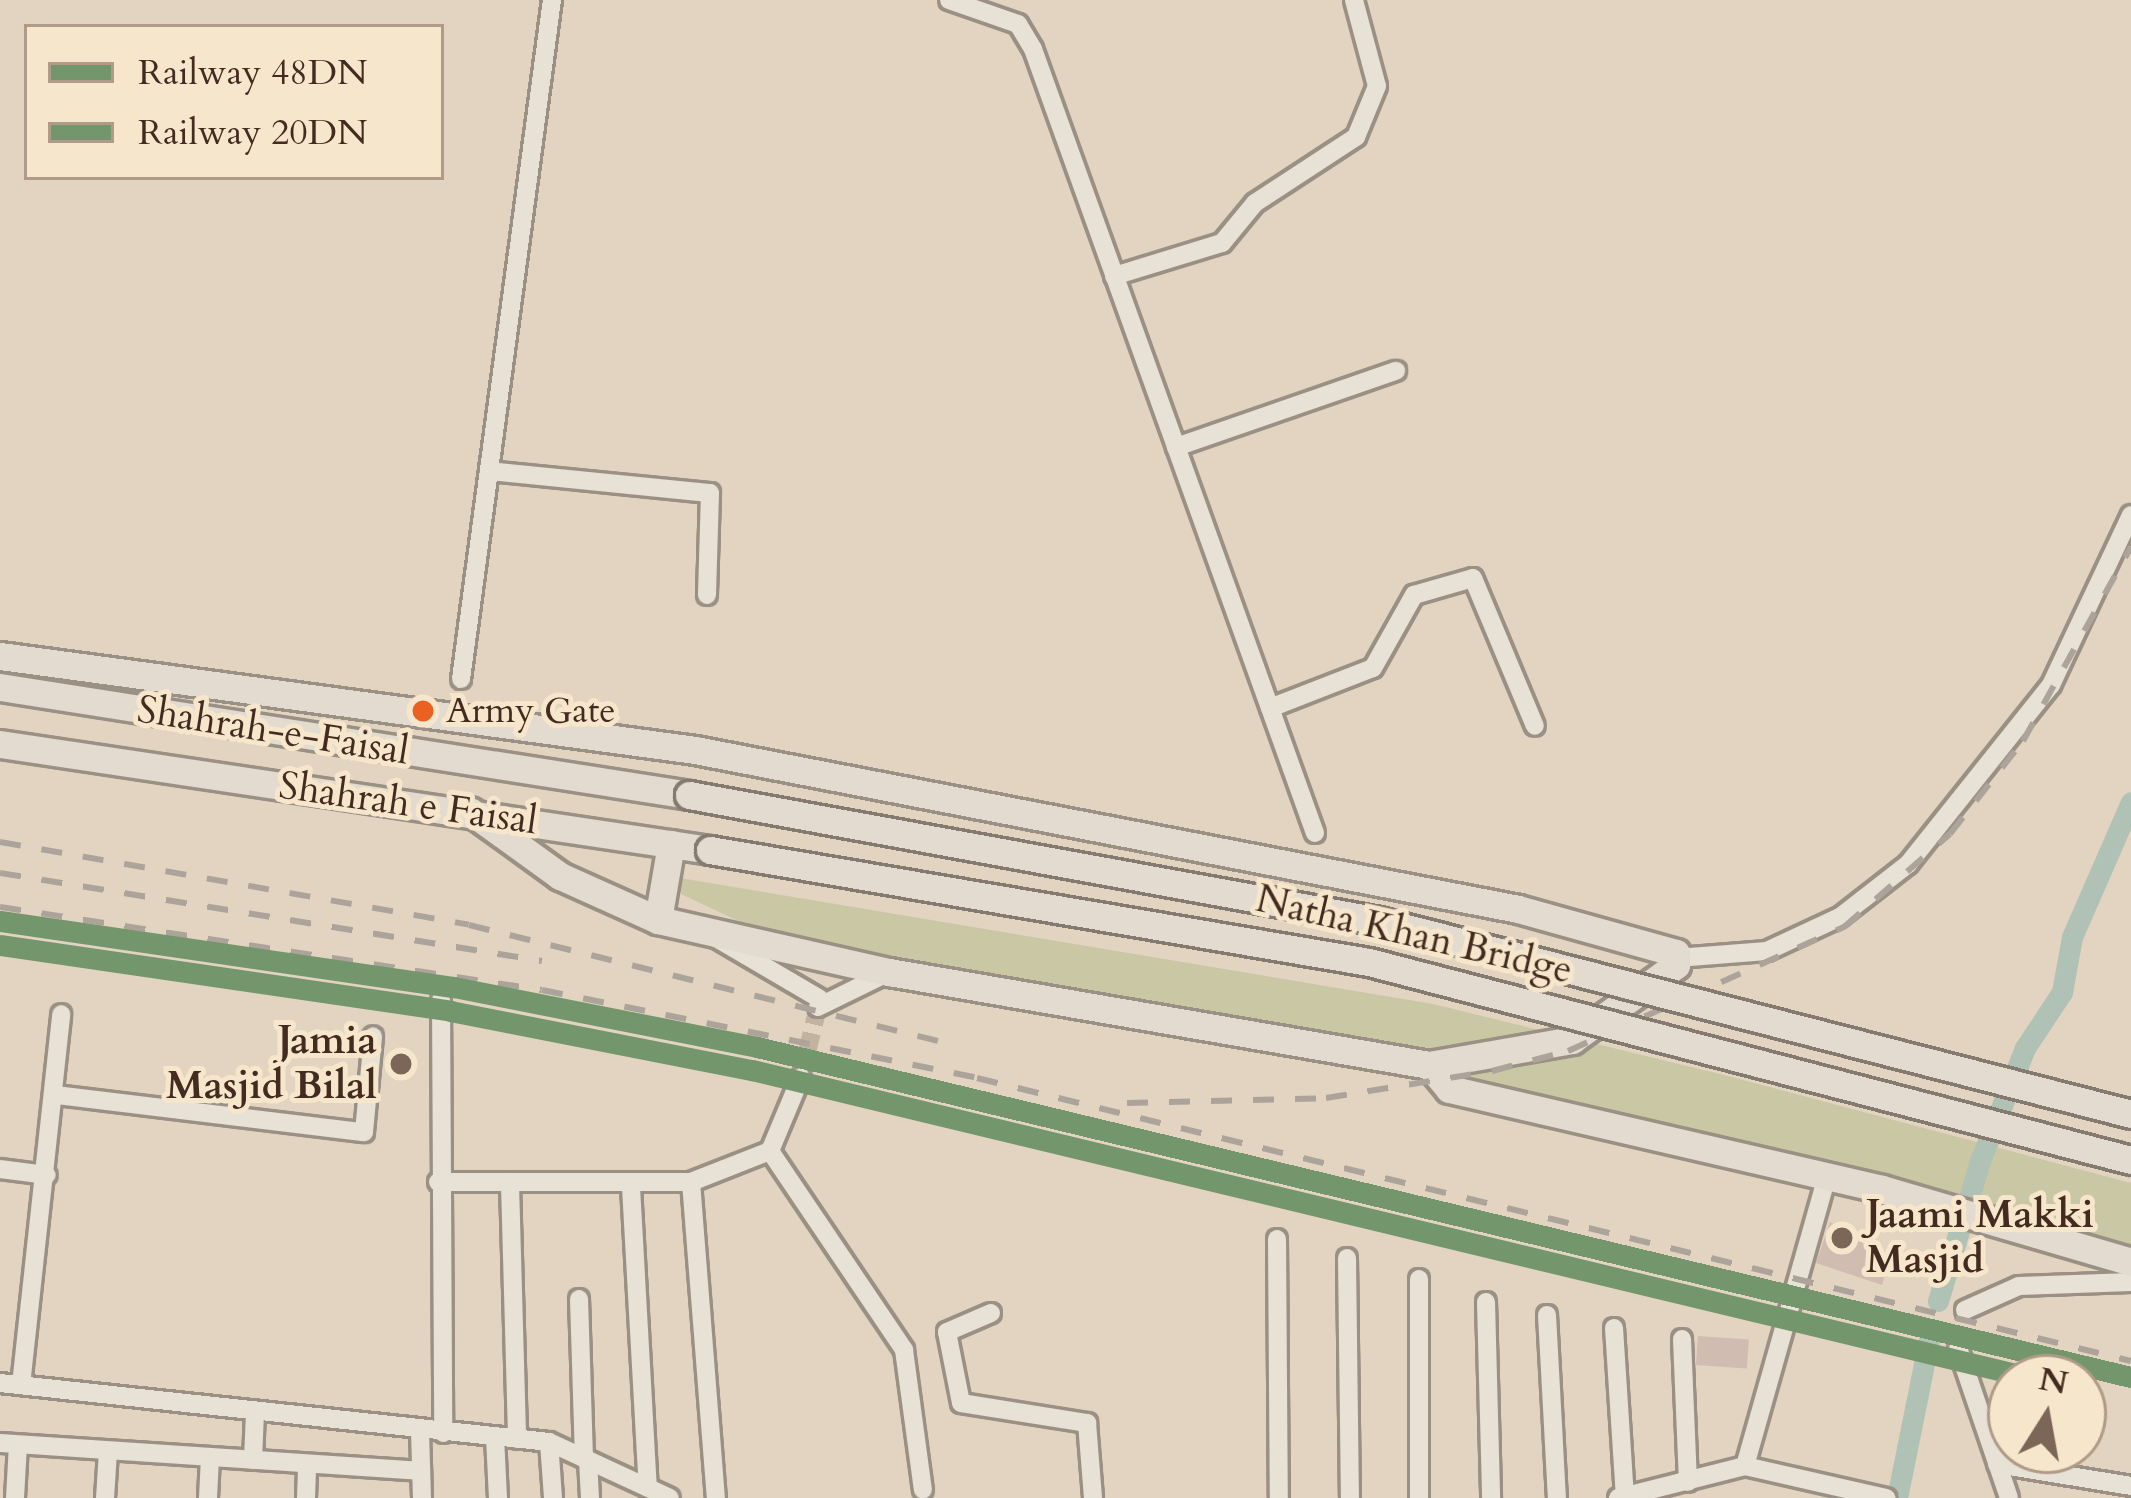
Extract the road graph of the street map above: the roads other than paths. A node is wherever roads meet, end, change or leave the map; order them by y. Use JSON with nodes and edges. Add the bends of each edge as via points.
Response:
{"nodes":[{"id":1,"x":552,"y":0,"type":"edge"},
{"id":2,"x":1354,"y":0,"type":"edge"},
{"id":3,"x":959,"y":1,"type":"edge"},
{"id":4,"x":1114,"y":276,"type":"junction"},
{"id":5,"x":1396,"y":370,"type":"dead end"},
{"id":6,"x":1176,"y":447,"type":"junction"},
{"id":7,"x":489,"y":471,"type":"junction"},
{"id":8,"x":2131,"y":515,"type":"edge"},
{"id":9,"x":2123,"y":548,"type":"edge"},
{"id":10,"x":706,"y":595,"type":"dead end"},
{"id":11,"x":0,"y":656,"type":"edge"},
{"id":12,"x":461,"y":680,"type":"dead end"},
{"id":13,"x":0,"y":687,"type":"edge"},
{"id":14,"x":1270,"y":708,"type":"junction"},
{"id":15,"x":1535,"y":726,"type":"dead end"},
{"id":16,"x":604,"y":734,"type":"junction"},
{"id":17,"x":0,"y":744,"type":"edge"},
{"id":18,"x":106,"y":761,"type":"joint"},
{"id":19,"x":600,"y":782,"type":"junction"},
{"id":20,"x":689,"y":795,"type":"joint"},
{"id":21,"x":470,"y":811,"type":"junction"},
{"id":22,"x":1315,"y":833,"type":"dead end"},
{"id":23,"x":671,"y":844,"type":"junction"},
{"id":24,"x":710,"y":850,"type":"joint"},
{"id":25,"x":658,"y":920,"type":"junction"},
{"id":26,"x":709,"y":934,"type":"junction"},
{"id":27,"x":1677,"y":958,"type":"junction"},
{"id":28,"x":889,"y":972,"type":"junction"},
{"id":29,"x":441,"y":1000,"type":"dead end"},
{"id":30,"x":61,"y":1014,"type":"dead end"},
{"id":31,"x":373,"y":1036,"type":"dead end"},
{"id":32,"x":1429,"y":1065,"type":"junction"},
{"id":33,"x":801,"y":1077,"type":"tunnel mouth"},
{"id":34,"x":56,"y":1095,"type":"junction"},
{"id":35,"x":2131,"y":1114,"type":"edge"},
{"id":36,"x":770,"y":1151,"type":"junction"},
{"id":37,"x":2131,"y":1160,"type":"edge"},
{"id":38,"x":0,"y":1169,"type":"edge"},
{"id":39,"x":47,"y":1175,"type":"junction"},
{"id":40,"x":1827,"y":1176,"type":"junction"},
{"id":41,"x":438,"y":1181,"type":"junction"},
{"id":42,"x":691,"y":1182,"type":"junction"},
{"id":43,"x":510,"y":1184,"type":"junction"},
{"id":44,"x":631,"y":1187,"type":"junction"},
{"id":45,"x":1277,"y":1238,"type":"dead end"},
{"id":46,"x":1347,"y":1258,"type":"dead end"},
{"id":47,"x":2131,"y":1262,"type":"edge"},
{"id":48,"x":1419,"y":1279,"type":"dead end"},
{"id":49,"x":2131,"y":1282,"type":"edge"},
{"id":50,"x":579,"y":1299,"type":"dead end"},
{"id":51,"x":1486,"y":1301,"type":"dead end"},
{"id":52,"x":1965,"y":1310,"type":"dead end"},
{"id":53,"x":991,"y":1313,"type":"dead end"},
{"id":54,"x":1547,"y":1315,"type":"dead end"},
{"id":55,"x":1614,"y":1328,"type":"dead end"},
{"id":56,"x":1682,"y":1339,"type":"dead end"},
{"id":57,"x":1958,"y":1348,"type":"tunnel mouth"},
{"id":58,"x":0,"y":1383,"type":"edge"},
{"id":59,"x":21,"y":1385,"type":"junction"},
{"id":60,"x":256,"y":1413,"type":"junction"},
{"id":61,"x":420,"y":1431,"type":"junction"},
{"id":62,"x":443,"y":1433,"type":"junction"},
{"id":63,"x":1987,"y":1434,"type":"edge"},
{"id":64,"x":495,"y":1437,"type":"junction"},
{"id":65,"x":517,"y":1439,"type":"junction"},
{"id":66,"x":549,"y":1442,"type":"junction"},
{"id":67,"x":9,"y":1444,"type":"edge"},
{"id":68,"x":108,"y":1450,"type":"junction"},
{"id":69,"x":210,"y":1457,"type":"junction"},
{"id":70,"x":586,"y":1459,"type":"junction"},
{"id":71,"x":253,"y":1460,"type":"junction"},
{"id":72,"x":307,"y":1464,"type":"junction"},
{"id":73,"x":1745,"y":1466,"type":"junction"},
{"id":74,"x":421,"y":1471,"type":"junction"},
{"id":75,"x":2058,"y":1474,"type":"edge"},
{"id":76,"x":1698,"y":1478,"type":"junction"},
{"id":77,"x":2131,"y":1486,"type":"edge"},
{"id":78,"x":649,"y":1488,"type":"junction"},
{"id":79,"x":922,"y":1490,"type":"dead end"},
{"id":80,"x":1621,"y":1497,"type":"edge"},
{"id":81,"x":15,"y":1498,"type":"edge"},
{"id":82,"x":106,"y":1498,"type":"edge"},
{"id":83,"x":208,"y":1498,"type":"edge"},
{"id":84,"x":306,"y":1498,"type":"edge"},
{"id":85,"x":422,"y":1498,"type":"edge"},
{"id":86,"x":498,"y":1498,"type":"edge"},
{"id":87,"x":553,"y":1498,"type":"edge"},
{"id":88,"x":590,"y":1498,"type":"edge"},
{"id":89,"x":670,"y":1498,"type":"edge"},
{"id":90,"x":716,"y":1498,"type":"edge"},
{"id":91,"x":1093,"y":1498,"type":"edge"},
{"id":92,"x":1279,"y":1498,"type":"edge"},
{"id":93,"x":1349,"y":1498,"type":"edge"},
{"id":94,"x":1419,"y":1498,"type":"edge"},
{"id":95,"x":1491,"y":1498,"type":"edge"},
{"id":96,"x":1557,"y":1498,"type":"edge"},
{"id":97,"x":1712,"y":1498,"type":"edge"},
{"id":98,"x":1886,"y":1498,"type":"edge"}],
"edges":[{"from":1,"to":7,"type":"street"},
{"from":2,"to":4,"type":"street","via":[[1377,86],[1356,137],[1256,203],[1222,243]]},
{"from":3,"to":4,"type":"street","via":[[1018,24],[1033,49]]},
{"from":4,"to":6,"type":"street"},
{"from":5,"to":6,"type":"street"},
{"from":6,"to":14,"type":"street"},
{"from":7,"to":10,"type":"street","via":[[710,493]]},
{"from":7,"to":12,"type":"street"},
{"from":8,"to":9,"type":"street"},
{"from":9,"to":27,"type":"street","via":[[2018,736],[1909,864],[1881,889],[1767,951]]},
{"from":11,"to":16,"type":"highway"},
{"from":13,"to":19,"type":"highway","name":"Shahrah-e-Faisal"},
{"from":14,"to":15,"type":"street","via":[[1373,668],[1414,596],[1473,578]]},
{"from":14,"to":22,"type":"street"},
{"from":16,"to":19,"type":"highway"},
{"from":16,"to":27,"type":"highway","via":[[1518,909],[1667,946]]},
{"from":17,"to":18,"type":"highway","name":"Shahrah-e-Faisal"},
{"from":18,"to":21,"type":"highway","name":"Shahrah e Faisal"},
{"from":19,"to":20,"type":"highway","name":"Shahrah-e-Faisal"},
{"from":20,"to":35,"type":"highway","name":"Natha Khan Bridge","bridge":true,"via":[[1379,920]]},
{"from":21,"to":23,"type":"highway","name":"Shahrah e Faisal"},
{"from":21,"to":25,"type":"highway","via":[[560,876]]},
{"from":23,"to":24,"type":"highway","name":"Shahrah e Faisal"},
{"from":23,"to":25,"type":"highway"},
{"from":24,"to":37,"type":"highway","name":"Natha Khan Bridge","bridge":true,"via":[[1369,962]]},
{"from":25,"to":26,"type":"highway"},
{"from":26,"to":28,"type":"highway"},
{"from":26,"to":28,"type":"street","via":[[819,1003]]},
{"from":27,"to":32,"type":"highway","via":[[1571,1040]]},
{"from":28,"to":32,"type":"highway"},
{"from":29,"to":41,"type":"street"},
{"from":30,"to":34,"type":"street"},
{"from":31,"to":34,"type":"street","via":[[364,1132]]},
{"from":32,"to":40,"type":"highway","via":[[1449,1090]]},
{"from":33,"to":36,"type":"street"},
{"from":34,"to":39,"type":"street"},
{"from":36,"to":42,"type":"street"},
{"from":36,"to":79,"type":"street","via":[[904,1350]]},
{"from":38,"to":39,"type":"street"},
{"from":39,"to":59,"type":"street"},
{"from":40,"to":47,"type":"highway"},
{"from":40,"to":73,"type":"street"},
{"from":41,"to":43,"type":"street"},
{"from":41,"to":62,"type":"street"},
{"from":42,"to":44,"type":"street"},
{"from":42,"to":90,"type":"street"},
{"from":43,"to":44,"type":"street"},
{"from":43,"to":65,"type":"street"},
{"from":44,"to":78,"type":"street"},
{"from":45,"to":92,"type":"street"},
{"from":46,"to":93,"type":"street"},
{"from":48,"to":94,"type":"street"},
{"from":49,"to":52,"type":"street","via":[[2019,1286]]},
{"from":50,"to":70,"type":"street"},
{"from":51,"to":95,"type":"street"},
{"from":53,"to":91,"type":"street","via":[[947,1332],[961,1403],[1087,1423]]},
{"from":54,"to":96,"type":"street"},
{"from":55,"to":80,"type":"street"},
{"from":56,"to":76,"type":"street"},
{"from":57,"to":63,"type":"street"},
{"from":58,"to":59,"type":"street"},
{"from":59,"to":60,"type":"street"},
{"from":60,"to":61,"type":"street"},
{"from":60,"to":71,"type":"street"},
{"from":61,"to":62,"type":"street"},
{"from":61,"to":74,"type":"street"},
{"from":62,"to":64,"type":"street"},
{"from":64,"to":65,"type":"street"},
{"from":64,"to":86,"type":"street"},
{"from":65,"to":66,"type":"street"},
{"from":66,"to":70,"type":"street"},
{"from":66,"to":87,"type":"street"},
{"from":67,"to":68,"type":"street"},
{"from":67,"to":81,"type":"street"},
{"from":68,"to":69,"type":"street"},
{"from":68,"to":82,"type":"street"},
{"from":69,"to":71,"type":"street"},
{"from":69,"to":83,"type":"street"},
{"from":70,"to":78,"type":"street"},
{"from":70,"to":88,"type":"street"},
{"from":71,"to":72,"type":"street"},
{"from":72,"to":74,"type":"street"},
{"from":72,"to":84,"type":"street"},
{"from":73,"to":76,"type":"street"},
{"from":73,"to":98,"type":"street"},
{"from":74,"to":85,"type":"street"},
{"from":75,"to":77,"type":"street"},
{"from":76,"to":80,"type":"street"},
{"from":76,"to":97,"type":"street"},
{"from":78,"to":89,"type":"street"}]}
